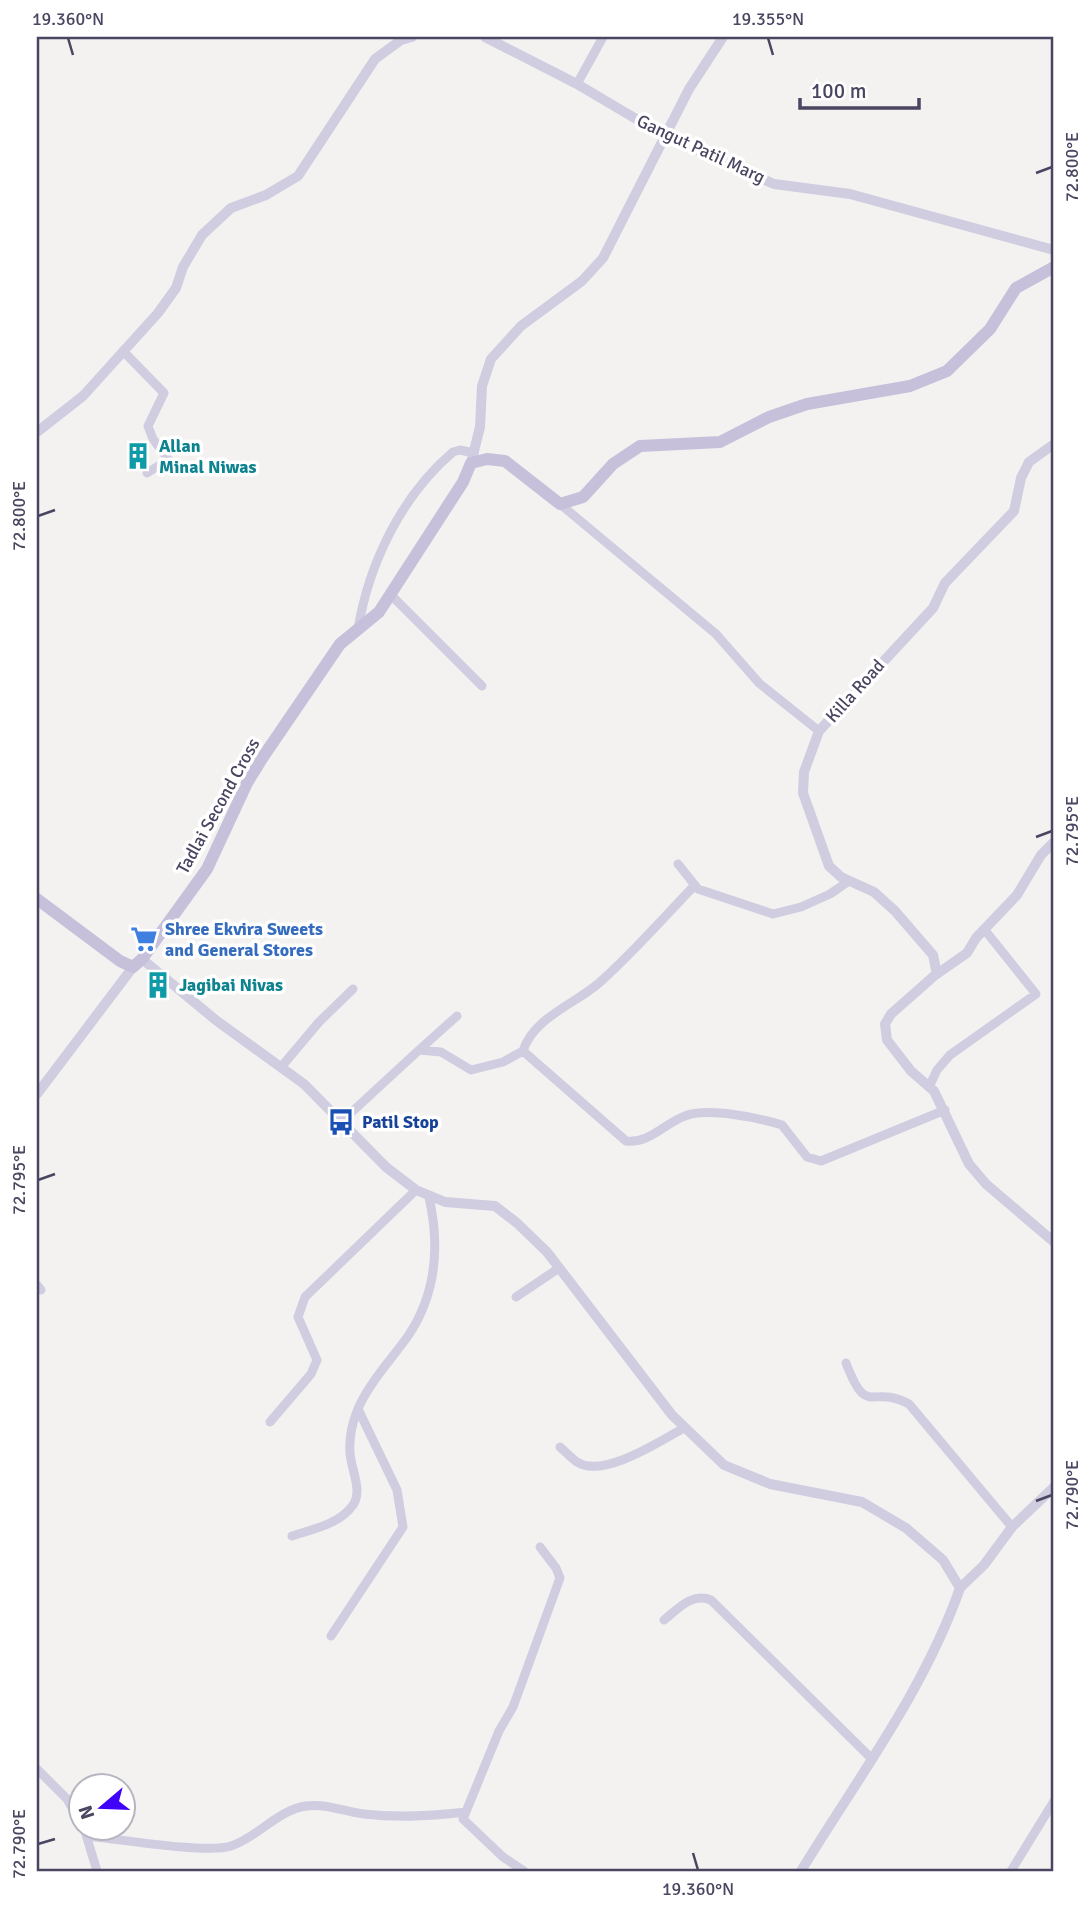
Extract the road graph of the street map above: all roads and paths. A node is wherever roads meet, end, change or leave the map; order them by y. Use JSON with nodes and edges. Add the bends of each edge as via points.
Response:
{"nodes":[{"id":1,"x":412,"y":37,"type":"edge"},
{"id":2,"x":485,"y":37,"type":"edge"},
{"id":3,"x":603,"y":37,"type":"edge"},
{"id":4,"x":723,"y":37,"type":"edge"},
{"id":5,"x":578,"y":84,"type":"junction"},
{"id":6,"x":665,"y":136,"type":"junction"},
{"id":7,"x":1054,"y":250,"type":"edge"},
{"id":8,"x":1054,"y":267,"type":"edge"},
{"id":9,"x":123,"y":351,"type":"junction"},
{"id":10,"x":37,"y":432,"type":"edge"},
{"id":11,"x":1054,"y":444,"type":"edge"},
{"id":12,"x":473,"y":458,"type":"junction"},
{"id":13,"x":147,"y":473,"type":"dead end"},
{"id":14,"x":560,"y":504,"type":"junction"},
{"id":15,"x":390,"y":594,"type":"junction"},
{"id":16,"x":358,"y":629,"type":"junction"},
{"id":17,"x":482,"y":686,"type":"dead end"},
{"id":18,"x":819,"y":731,"type":"junction"},
{"id":19,"x":1054,"y":842,"type":"edge"},
{"id":20,"x":678,"y":863,"type":"dead end"},
{"id":21,"x":849,"y":881,"type":"junction"},
{"id":22,"x":695,"y":885,"type":"junction"},
{"id":23,"x":37,"y":899,"type":"edge"},
{"id":24,"x":984,"y":929,"type":"junction"},
{"id":25,"x":137,"y":963,"type":"junction"},
{"id":26,"x":937,"y":974,"type":"junction"},
{"id":27,"x":354,"y":989,"type":"dead end"},
{"id":28,"x":457,"y":1016,"type":"dead end"},
{"id":29,"x":419,"y":1050,"type":"junction"},
{"id":30,"x":523,"y":1051,"type":"junction"},
{"id":31,"x":282,"y":1066,"type":"junction"},
{"id":32,"x":929,"y":1087,"type":"junction"},
{"id":33,"x":37,"y":1094,"type":"edge"},
{"id":34,"x":945,"y":1110,"type":"junction"},
{"id":35,"x":341,"y":1122,"type":"junction"},
{"id":36,"x":416,"y":1190,"type":"junction"},
{"id":37,"x":429,"y":1197,"type":"junction"},
{"id":38,"x":1054,"y":1242,"type":"edge"},
{"id":39,"x":559,"y":1268,"type":"junction"},
{"id":40,"x":516,"y":1297,"type":"dead end"},
{"id":41,"x":846,"y":1363,"type":"dead end"},
{"id":42,"x":358,"y":1409,"type":"junction"},
{"id":43,"x":270,"y":1422,"type":"dead end"},
{"id":44,"x":684,"y":1428,"type":"junction"},
{"id":45,"x":560,"y":1447,"type":"dead end"},
{"id":46,"x":1054,"y":1487,"type":"edge"},
{"id":47,"x":1012,"y":1527,"type":"junction"},
{"id":48,"x":292,"y":1536,"type":"dead end"},
{"id":49,"x":540,"y":1547,"type":"dead end"},
{"id":50,"x":960,"y":1588,"type":"junction"},
{"id":51,"x":664,"y":1620,"type":"dead end"},
{"id":52,"x":331,"y":1636,"type":"dead end"},
{"id":53,"x":871,"y":1758,"type":"junction"},
{"id":54,"x":37,"y":1769,"type":"edge"},
{"id":55,"x":66,"y":1798,"type":"edge"},
{"id":56,"x":1054,"y":1801,"type":"edge"},
{"id":57,"x":466,"y":1811,"type":"junction"},
{"id":58,"x":136,"y":1838,"type":"edge"},
{"id":59,"x":89,"y":1842,"type":"edge"},
{"id":60,"x":97,"y":1871,"type":"edge"},
{"id":61,"x":524,"y":1871,"type":"edge"},
{"id":62,"x":801,"y":1871,"type":"edge"},
{"id":63,"x":1011,"y":1871,"type":"edge"}],
"edges":[{"from":1,"to":9,"type":"street","via":[[375,59],[298,176],[267,195],[231,208],[202,235],[176,288]]},
{"from":2,"to":5,"type":"street","name":"Gangut Patil Marg"},
{"from":3,"to":5,"type":"street"},
{"from":4,"to":6,"type":"street","name":"Tadlai Second Cross"},
{"from":5,"to":6,"type":"street","name":"Gangut Patil Marg"},
{"from":6,"to":7,"type":"street","name":"Gangut Patil Marg","via":[[775,184],[850,194]]},
{"from":6,"to":12,"type":"street","name":"Tadlai Second Cross","via":[[603,258],[582,281],[521,326],[491,359],[482,386]]},
{"from":8,"to":14,"type":"main road","via":[[1016,288],[990,328],[947,371],[910,386],[807,404],[720,442],[640,446],[613,464],[583,497]]},
{"from":9,"to":10,"type":"street","via":[[83,396]]},
{"from":9,"to":13,"type":"street","via":[[164,393],[148,426],[171,464]]},
{"from":11,"to":18,"type":"street","name":"Killa Road","via":[[1029,462],[1014,510],[999,529],[970,554],[945,583],[933,608]]},
{"from":12,"to":14,"type":"main road","via":[[505,461]]},
{"from":12,"to":15,"type":"main road","name":"Tadlai Second Cross","via":[[463,482]]},
{"from":12,"to":16,"type":"street","via":[[460,450],[453,452],[420,484],[364,590]]},
{"from":14,"to":18,"type":"street","via":[[716,634],[759,683]]},
{"from":15,"to":16,"type":"main road","name":"Tadlai Second Cross","via":[[379,612]]},
{"from":15,"to":17,"type":"street"},
{"from":16,"to":25,"type":"main road","name":"Tadlai Second Cross","via":[[340,645],[263,757],[207,869]]},
{"from":18,"to":21,"type":"street","name":"Killa Road","via":[[803,772],[803,793],[829,866]]},
{"from":19,"to":24,"type":"street","via":[[1017,895]]},
{"from":20,"to":22,"type":"street"},
{"from":21,"to":22,"type":"street","via":[[801,907],[773,914]]},
{"from":21,"to":26,"type":"street","name":"Killa Road","via":[[874,892],[895,911],[933,956]]},
{"from":22,"to":30,"type":"street","via":[[598,984],[558,1010],[526,1042]]},
{"from":23,"to":25,"type":"main road","via":[[120,961]]},
{"from":24,"to":26,"type":"street","via":[[967,953]]},
{"from":24,"to":32,"type":"street","via":[[1036,994],[950,1055]]},
{"from":25,"to":31,"type":"street"},
{"from":25,"to":33,"type":"street","name":"Tadlai Second Cross"},
{"from":26,"to":32,"type":"street","via":[[885,1024],[887,1040]]},
{"from":27,"to":31,"type":"street"},
{"from":28,"to":29,"type":"street"},
{"from":29,"to":30,"type":"street","via":[[441,1052],[471,1069],[503,1062]]},
{"from":29,"to":35,"type":"street"},
{"from":30,"to":34,"type":"street","via":[[626,1141],[645,1139],[685,1116],[709,1112],[782,1125],[807,1157],[821,1161]]},
{"from":31,"to":35,"type":"street"},
{"from":32,"to":34,"type":"street"},
{"from":34,"to":38,"type":"street","via":[[969,1164]]},
{"from":35,"to":36,"type":"street"},
{"from":36,"to":37,"type":"street"},
{"from":36,"to":43,"type":"street","via":[[305,1297],[298,1317],[317,1360],[311,1374]]},
{"from":37,"to":39,"type":"street","via":[[495,1206]]},
{"from":37,"to":42,"type":"street","via":[[436,1228],[432,1284],[410,1333]]},
{"from":39,"to":40,"type":"street"},
{"from":39,"to":44,"type":"street"},
{"from":41,"to":47,"type":"street","via":[[863,1395],[909,1404]]},
{"from":42,"to":48,"type":"street","via":[[349,1453],[358,1494],[355,1503],[337,1521]]},
{"from":42,"to":52,"type":"street","via":[[397,1490],[403,1527]]},
{"from":44,"to":45,"type":"street","via":[[639,1452],[599,1466],[579,1464]]},
{"from":44,"to":50,"type":"street","via":[[712,1456],[743,1474],[770,1484],[862,1502],[906,1528],[943,1560]]},
{"from":46,"to":47,"type":"street"},
{"from":47,"to":50,"type":"street"},
{"from":49,"to":57,"type":"street","via":[[560,1578],[513,1707]]},
{"from":50,"to":53,"type":"street","via":[[923,1671]]},
{"from":51,"to":53,"type":"street","via":[[691,1599],[711,1600]]},
{"from":53,"to":62,"type":"street"},
{"from":54,"to":55,"type":"street"},
{"from":56,"to":63,"type":"street"},
{"from":57,"to":58,"type":"street","via":[[407,1818],[304,1806],[221,1849]]},
{"from":57,"to":61,"type":"street","via":[[463,1819],[502,1857]]},
{"from":59,"to":60,"type":"street"}]}
